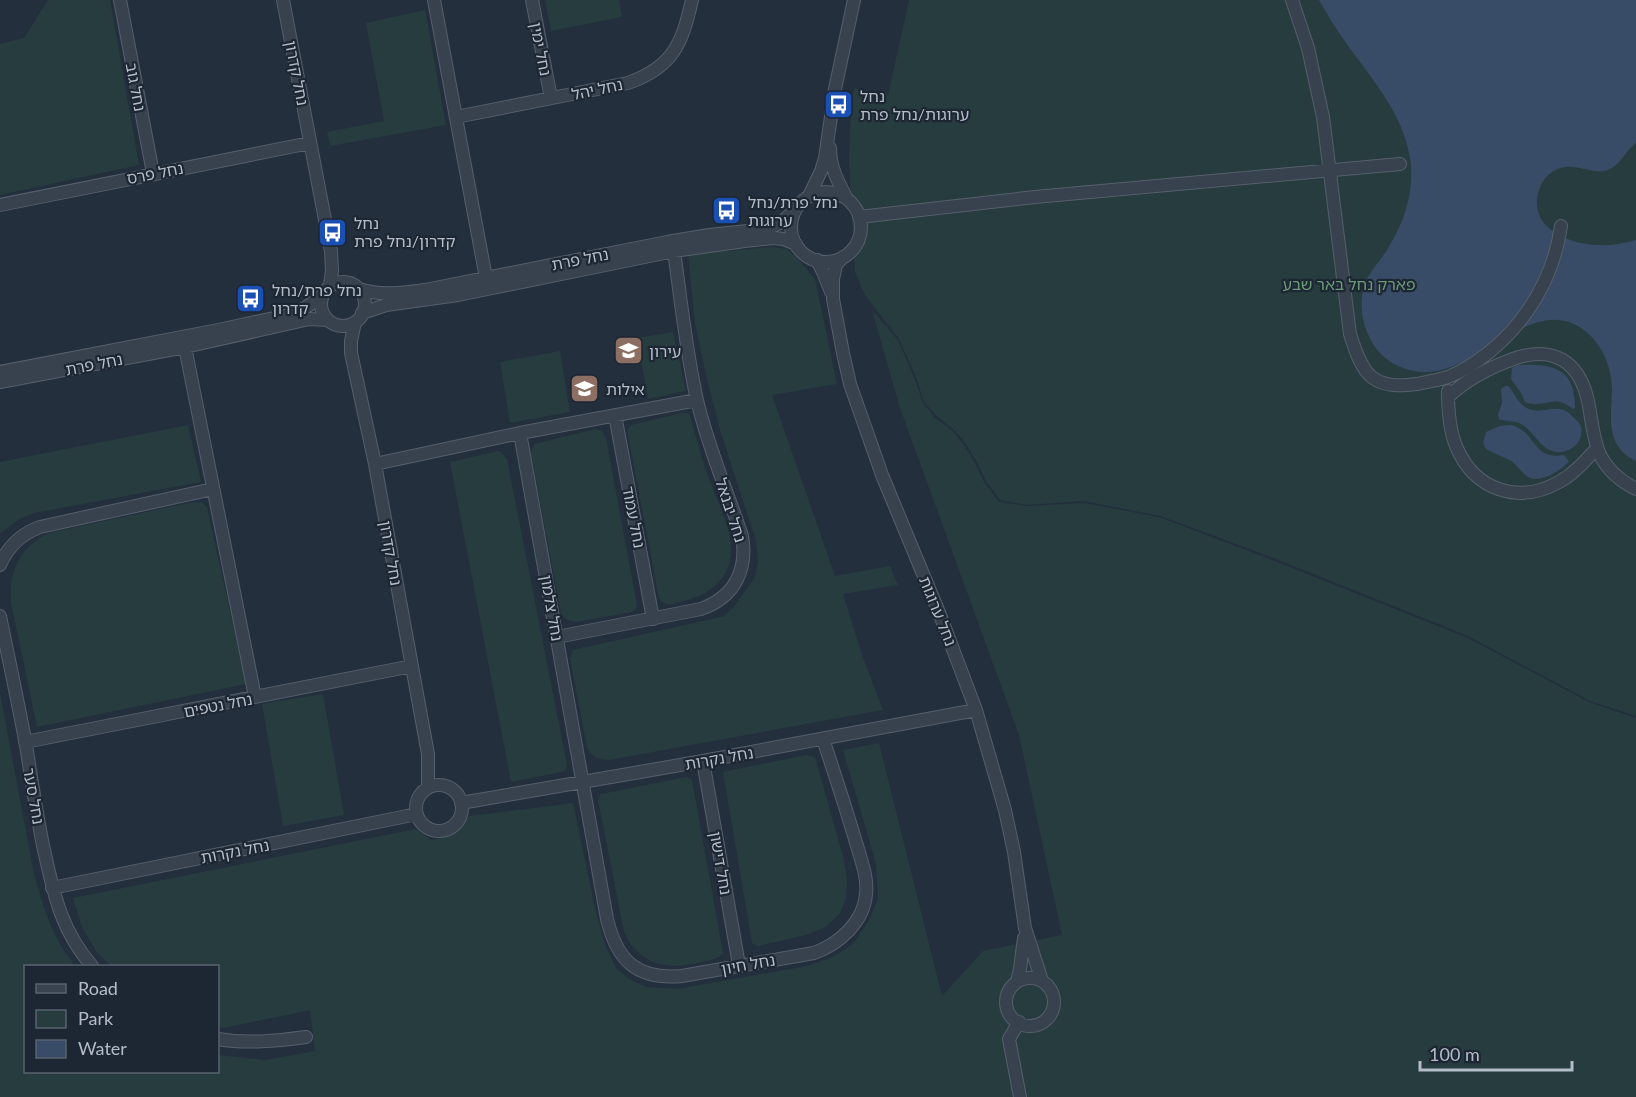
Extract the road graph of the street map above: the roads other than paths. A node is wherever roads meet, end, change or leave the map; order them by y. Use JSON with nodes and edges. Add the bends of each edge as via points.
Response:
{"nodes":[{"id":1,"x":120,"y":0,"type":"edge"},
{"id":2,"x":283,"y":0,"type":"edge"},
{"id":3,"x":434,"y":0,"type":"edge"},
{"id":4,"x":532,"y":0,"type":"edge"},
{"id":5,"x":692,"y":0,"type":"edge"},
{"id":6,"x":854,"y":0,"type":"edge"},
{"id":7,"x":1292,"y":0,"type":"edge"},
{"id":8,"x":551,"y":98,"type":"junction"},
{"id":9,"x":456,"y":117,"type":"junction"},
{"id":10,"x":829,"y":130,"type":"junction"},
{"id":11,"x":310,"y":143,"type":"junction"},
{"id":12,"x":1400,"y":165,"type":"dead end"},
{"id":13,"x":1329,"y":171,"type":"junction"},
{"id":14,"x":153,"y":173,"type":"junction"},
{"id":15,"x":808,"y":196,"type":"junction"},
{"id":16,"x":848,"y":200,"type":"junction"},
{"id":17,"x":0,"y":205,"type":"edge"},
{"id":18,"x":796,"y":209,"type":"junction"},
{"id":19,"x":859,"y":217,"type":"junction"},
{"id":20,"x":1561,"y":226,"type":"dead end"},
{"id":21,"x":796,"y":244,"type":"junction"},
{"id":22,"x":331,"y":251,"type":"junction"},
{"id":23,"x":674,"y":251,"type":"junction"},
{"id":24,"x":843,"y":257,"type":"junction"},
{"id":25,"x":816,"y":260,"type":"junction"},
{"id":26,"x":486,"y":278,"type":"junction"},
{"id":27,"x":355,"y":286,"type":"junction"},
{"id":28,"x":327,"y":290,"type":"junction"},
{"id":29,"x":833,"y":299,"type":"junction"},
{"id":30,"x":358,"y":317,"type":"junction"},
{"id":31,"x":331,"y":322,"type":"junction"},
{"id":32,"x":185,"y":347,"type":"junction"},
{"id":33,"x":351,"y":353,"type":"junction"},
{"id":34,"x":0,"y":372,"type":"edge"},
{"id":35,"x":1448,"y":377,"type":"junction"},
{"id":36,"x":0,"y":382,"type":"edge"},
{"id":37,"x":1448,"y":397,"type":"junction"},
{"id":38,"x":698,"y":400,"type":"junction"},
{"id":39,"x":615,"y":416,"type":"junction"},
{"id":40,"x":520,"y":433,"type":"junction"},
{"id":41,"x":1597,"y":448,"type":"junction"},
{"id":42,"x":375,"y":464,"type":"junction"},
{"id":43,"x":213,"y":489,"type":"junction"},
{"id":44,"x":1636,"y":489,"type":"edge"},
{"id":45,"x":0,"y":565,"type":"edge"},
{"id":46,"x":0,"y":616,"type":"edge"},
{"id":47,"x":653,"y":619,"type":"junction"},
{"id":48,"x":557,"y":636,"type":"junction"},
{"id":49,"x":411,"y":666,"type":"junction"},
{"id":50,"x":255,"y":698,"type":"junction"},
{"id":51,"x":976,"y":710,"type":"junction"},
{"id":52,"x":823,"y":739,"type":"junction"},
{"id":53,"x":25,"y":742,"type":"junction"},
{"id":54,"x":428,"y":754,"type":"junction"},
{"id":55,"x":703,"y":761,"type":"junction"},
{"id":56,"x":584,"y":783,"type":"junction"},
{"id":57,"x":443,"y":786,"type":"junction"},
{"id":58,"x":428,"y":788,"type":"junction"},
{"id":59,"x":461,"y":803,"type":"junction"},
{"id":60,"x":417,"y":814,"type":"junction"},
{"id":61,"x":52,"y":888,"type":"junction"},
{"id":62,"x":1025,"y":928,"type":"junction"},
{"id":63,"x":91,"y":965,"type":"edge"},
{"id":64,"x":739,"y":965,"type":"junction"},
{"id":65,"x":1041,"y":981,"type":"junction"},
{"id":66,"x":1017,"y":982,"type":"junction"},
{"id":67,"x":1019,"y":1022,"type":"junction"},
{"id":68,"x":306,"y":1036,"type":"dead end"},
{"id":69,"x":219,"y":1039,"type":"edge"},
{"id":70,"x":1020,"y":1097,"type":"edge"}],
"edges":[{"from":1,"to":14,"type":"street","name":"נחל גוב"},
{"from":2,"to":11,"type":"street","name":"נחל קדרון"},
{"from":3,"to":9,"type":"street"},
{"from":4,"to":8,"type":"street","name":"נחל ימין"},
{"from":5,"to":8,"type":"street","name":"נחל יהל","via":[[678,46],[656,69],[628,83]]},
{"from":6,"to":10,"type":"street"},
{"from":7,"to":13,"type":"street","via":[[1319,98]]},
{"from":8,"to":9,"type":"street","name":"נחל יהל"},
{"from":9,"to":26,"type":"street"},
{"from":10,"to":15,"type":"street","via":[[821,171]]},
{"from":10,"to":16,"type":"street","via":[[834,174]]},
{"from":11,"to":14,"type":"street","name":"נחל פרס"},
{"from":11,"to":22,"type":"street","name":"נחל קדרון"},
{"from":12,"to":13,"type":"street"},
{"from":13,"to":19,"type":"street"},
{"from":13,"to":35,"type":"street","via":[[1350,334],[1356,353],[1371,377],[1384,384],[1400,387]]},
{"from":14,"to":17,"type":"street","name":"נחל פרס"},
{"from":15,"to":16,"type":"street","via":[[833,193]]},
{"from":15,"to":18,"type":"street"},
{"from":16,"to":19,"type":"street"},
{"from":18,"to":21,"type":"street","via":[[791,229]]},
{"from":18,"to":26,"type":"street","name":"נחל פרת","via":[[782,222],[766,229],[709,235]]},
{"from":19,"to":24,"type":"street","via":[[859,237]]},
{"from":20,"to":35,"type":"street","via":[[1542,288],[1520,321],[1489,352]]},
{"from":21,"to":23,"type":"street","name":"נחל פרת","via":[[763,239]]},
{"from":21,"to":25,"type":"street"},
{"from":22,"to":27,"type":"street","name":"נחל קדרון"},
{"from":22,"to":28,"type":"street","name":"נחל קדרון","via":[[332,271]]},
{"from":23,"to":30,"type":"street","name":"נחל פרת","via":[[450,297],[386,305]]},
{"from":23,"to":38,"type":"street","name":"נחל יבנאל"},
{"from":24,"to":25,"type":"street"},
{"from":24,"to":29,"type":"street","name":"נחל ערוגות","via":[[836,265]]},
{"from":25,"to":29,"type":"street","name":"נחל ערוגות"},
{"from":26,"to":27,"type":"street","name":"נחל פרת","via":[[397,293],[375,293]]},
{"from":27,"to":28,"type":"street","via":[[341,282]]},
{"from":27,"to":30,"type":"street","via":[[364,300]]},
{"from":28,"to":31,"type":"street","via":[[321,309]]},
{"from":28,"to":34,"type":"street","name":"נחל פרת","via":[[305,308],[288,315]]},
{"from":29,"to":51,"type":"street","name":"נחל ערוגות","via":[[860,414]]},
{"from":30,"to":31,"type":"street","via":[[346,325]]},
{"from":30,"to":33,"type":"street","name":"נחל קדרון"},
{"from":31,"to":32,"type":"street","name":"נחל פרת","via":[[309,319]]},
{"from":31,"to":33,"type":"street","name":"נחל קדרון"},
{"from":32,"to":36,"type":"street","name":"נחל פרת"},
{"from":32,"to":43,"type":"street"},
{"from":33,"to":42,"type":"street","name":"נחל קדרון"},
{"from":35,"to":37,"type":"street"},
{"from":37,"to":41,"type":"street","via":[[1474,377],[1507,361],[1538,354],[1559,357],[1574,369],[1584,386]]},
{"from":37,"to":41,"type":"street","via":[[1452,436],[1462,458],[1479,478],[1502,491],[1524,494],[1547,488],[1569,476]]},
{"from":38,"to":39,"type":"street"},
{"from":38,"to":47,"type":"street","name":"נחל יבנאל","via":[[742,536],[744,560],[728,592],[711,606]]},
{"from":39,"to":40,"type":"street"},
{"from":39,"to":47,"type":"street","name":"נחל עמוד"},
{"from":40,"to":42,"type":"street"},
{"from":40,"to":48,"type":"street","name":"נחל צלמון"},
{"from":41,"to":44,"type":"street","via":[[1612,473]]},
{"from":42,"to":49,"type":"street","name":"נחל קדרון"},
{"from":43,"to":45,"type":"street","via":[[40,526],[15,542]]},
{"from":43,"to":50,"type":"street"},
{"from":46,"to":53,"type":"street","name":"נחל סער"},
{"from":47,"to":48,"type":"street","name":"נחל יבנאל"},
{"from":48,"to":56,"type":"street","name":"נחל צלמון"},
{"from":49,"to":50,"type":"street","name":"נחל נטפים"},
{"from":49,"to":54,"type":"street","name":"נחל קדרון"},
{"from":50,"to":53,"type":"street","name":"נחל נטפים"},
{"from":51,"to":52,"type":"street","name":"נחל נקרות"},
{"from":51,"to":62,"type":"street","name":"נחל ערוגות","via":[[1005,810]]},
{"from":52,"to":55,"type":"street","name":"נחל נקרות"},
{"from":52,"to":64,"type":"street","name":"נחל חיון","via":[[863,870],[866,893],[862,909],[848,932],[822,950]]},
{"from":53,"to":61,"type":"street","name":"נחל סער"},
{"from":54,"to":57,"type":"street","name":"נחל קדרון"},
{"from":54,"to":58,"type":"street","name":"נחל קדרון"},
{"from":55,"to":56,"type":"street","name":"נחל נקרות"},
{"from":55,"to":64,"type":"street","name":"נחל דישון"},
{"from":56,"to":59,"type":"street","name":"נחל נקרות"},
{"from":56,"to":64,"type":"street","name":"נחל חיון","via":[[607,919],[614,943],[625,958],[640,970],[665,977]]},
{"from":57,"to":58,"type":"street"},
{"from":57,"to":59,"type":"street","via":[[454,792]]},
{"from":58,"to":60,"type":"street","via":[[418,799]]},
{"from":59,"to":60,"type":"street","via":[[458,819],[440,831],[430,829]]},
{"from":60,"to":61,"type":"street","name":"נחל נקרות"},
{"from":61,"to":63,"type":"street","name":"נחל סער","via":[[64,923]]},
{"from":62,"to":65,"type":"street","name":"נחל ערוגות"},
{"from":62,"to":66,"type":"street","name":"נחל ערוגות"},
{"from":65,"to":66,"type":"street","via":[[1027,978]]},
{"from":65,"to":67,"type":"street","via":[[1053,995],[1051,1013],[1036,1024]]},
{"from":66,"to":67,"type":"street","via":[[1011,987],[1006,1004],[1010,1015]]},
{"from":67,"to":70,"type":"street","via":[[1009,1039]]},
{"from":68,"to":69,"type":"street","via":[[266,1042]]}]}
